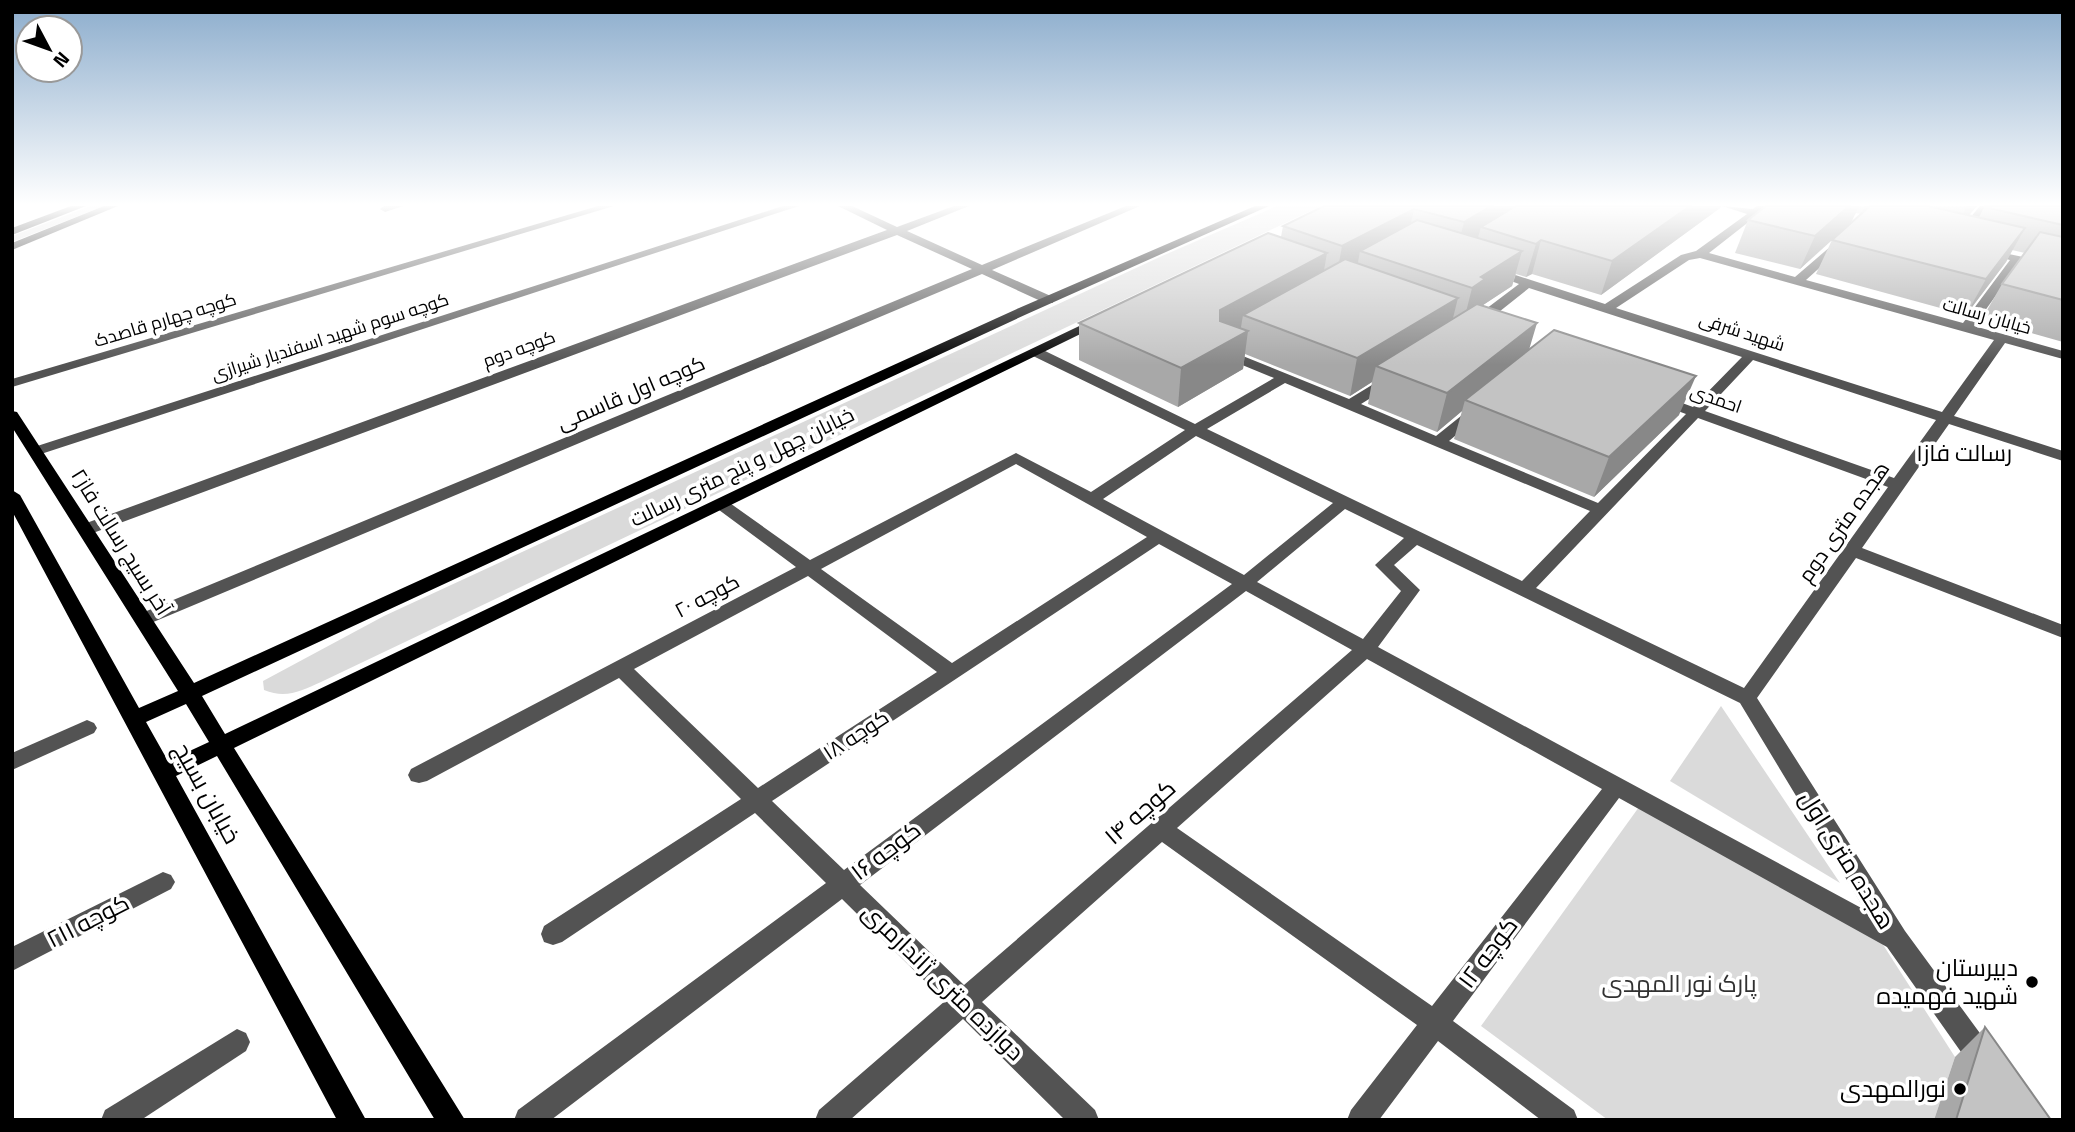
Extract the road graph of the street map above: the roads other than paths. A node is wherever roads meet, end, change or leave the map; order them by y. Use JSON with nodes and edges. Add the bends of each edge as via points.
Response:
{"nodes":[{"id":1,"x":431,"y":259,"type":"edge"},
{"id":2,"x":631,"y":259,"type":"edge"},
{"id":3,"x":821,"y":259,"type":"edge"},
{"id":4,"x":958,"y":259,"type":"edge"},
{"id":5,"x":1010,"y":259,"type":"edge"},
{"id":6,"x":1143,"y":259,"type":"edge"},
{"id":7,"x":1682,"y":259,"type":"edge"},
{"id":8,"x":1717,"y":259,"type":"edge"},
{"id":9,"x":1823,"y":259,"type":"edge"},
{"id":10,"x":2016,"y":259,"type":"edge"},
{"id":11,"x":2020,"y":259,"type":"edge"},
{"id":12,"x":1481,"y":268,"type":"edge"},
{"id":13,"x":2063,"y":269,"type":"edge"},
{"id":14,"x":983,"y":270,"type":"junction"},
{"id":15,"x":1797,"y":281,"type":"junction"},
{"id":16,"x":1528,"y":283,"type":"junction"},
{"id":17,"x":1049,"y":300,"type":"junction"},
{"id":18,"x":1606,"y":309,"type":"junction"},
{"id":19,"x":1121,"y":312,"type":"edge"},
{"id":20,"x":1966,"y":328,"type":"junction"},
{"id":21,"x":1471,"y":334,"type":"edge"},
{"id":22,"x":2002,"y":338,"type":"junction"},
{"id":23,"x":1233,"y":345,"type":"edge"},
{"id":24,"x":1036,"y":352,"type":"junction"},
{"id":25,"x":1751,"y":355,"type":"junction"},
{"id":26,"x":2063,"y":355,"type":"edge"},
{"id":27,"x":1408,"y":368,"type":"edge"},
{"id":28,"x":1284,"y":378,"type":"junction"},
{"id":29,"x":12,"y":383,"type":"edge"},
{"id":30,"x":1644,"y":394,"type":"edge"},
{"id":31,"x":1489,"y":400,"type":"edge"},
{"id":32,"x":1350,"y":405,"type":"junction"},
{"id":33,"x":1696,"y":412,"type":"junction"},
{"id":34,"x":12,"y":415,"type":"edge"},
{"id":35,"x":1945,"y":418,"type":"junction"},
{"id":36,"x":1195,"y":430,"type":"junction"},
{"id":37,"x":1438,"y":442,"type":"junction"},
{"id":38,"x":36,"y":451,"type":"junction"},
{"id":39,"x":2063,"y":456,"type":"edge"},
{"id":40,"x":1898,"y":485,"type":"junction"},
{"id":41,"x":12,"y":495,"type":"edge"},
{"id":42,"x":1091,"y":499,"type":"junction"},
{"id":43,"x":1344,"y":502,"type":"junction"},
{"id":44,"x":721,"y":504,"type":"junction"},
{"id":45,"x":1601,"y":510,"type":"junction"},
{"id":46,"x":18,"y":514,"type":"edge"},
{"id":47,"x":87,"y":529,"type":"junction"},
{"id":48,"x":1159,"y":536,"type":"junction"},
{"id":49,"x":1416,"y":537,"type":"junction"},
{"id":50,"x":1852,"y":550,"type":"junction"},
{"id":51,"x":810,"y":567,"type":"junction"},
{"id":52,"x":1245,"y":583,"type":"junction"},
{"id":53,"x":1524,"y":589,"type":"junction"},
{"id":54,"x":144,"y":619,"type":"junction"},
{"id":55,"x":2063,"y":632,"type":"edge"},
{"id":56,"x":1366,"y":649,"type":"junction"},
{"id":57,"x":621,"y":668,"type":"junction"},
{"id":58,"x":951,"y":672,"type":"junction"},
{"id":59,"x":190,"y":694,"type":"junction"},
{"id":60,"x":1747,"y":698,"type":"junction"},
{"id":61,"x":134,"y":719,"type":"junction"},
{"id":62,"x":87,"y":728,"type":"dead end"},
{"id":63,"x":221,"y":745,"type":"junction"},
{"id":64,"x":12,"y":762,"type":"edge"},
{"id":65,"x":164,"y":772,"type":"junction"},
{"id":66,"x":419,"y":775,"type":"dead end"},
{"id":67,"x":1616,"y":786,"type":"junction"},
{"id":68,"x":756,"y":800,"type":"junction"},
{"id":69,"x":1161,"y":829,"type":"junction"},
{"id":70,"x":163,"y":882,"type":"dead end"},
{"id":71,"x":842,"y":884,"type":"junction"},
{"id":72,"x":553,"y":934,"type":"dead end"},
{"id":73,"x":1896,"y":939,"type":"junction"},
{"id":74,"x":12,"y":960,"type":"edge"},
{"id":75,"x":964,"y":1002,"type":"junction"},
{"id":76,"x":1435,"y":1023,"type":"junction"},
{"id":77,"x":237,"y":1042,"type":"dead end"},
{"id":78,"x":1994,"y":1075,"type":"edge"},
{"id":79,"x":115,"y":1120,"type":"edge"},
{"id":80,"x":352,"y":1120,"type":"edge"},
{"id":81,"x":451,"y":1120,"type":"edge"},
{"id":82,"x":528,"y":1120,"type":"edge"},
{"id":83,"x":829,"y":1120,"type":"edge"},
{"id":84,"x":1085,"y":1120,"type":"edge"},
{"id":85,"x":1361,"y":1120,"type":"edge"},
{"id":86,"x":1563,"y":1120,"type":"edge"}],
"edges":[{"from":1,"to":29,"type":"street","name":"کوچه چهارم قاصدک"},
{"from":2,"to":38,"type":"street","name":"کوچه سوم شهید اسفندیار شیرازی"},
{"from":3,"to":47,"type":"street","name":"کوچه دوم"},
{"from":4,"to":14,"type":"street"},
{"from":5,"to":14,"type":"street","name":"کوچه اول قاسمی"},
{"from":6,"to":17,"type":"main road","name":"خیابان چهل و پنج متری رسالت"},
{"from":7,"to":18,"type":"street"},
{"from":8,"to":15,"type":"street","name":"خیابان رسالت"},
{"from":9,"to":15,"type":"street"},
{"from":10,"to":20,"type":"street"},
{"from":11,"to":13,"type":"street"},
{"from":12,"to":16,"type":"street","name":"شهید شرفی"},
{"from":14,"to":17,"type":"street"},
{"from":14,"to":54,"type":"street","name":"کوچه اول قاسمی"},
{"from":15,"to":20,"type":"street","name":"خیابان رسالت"},
{"from":16,"to":18,"type":"street","name":"شهید شرفی"},
{"from":16,"to":21,"type":"street"},
{"from":17,"to":59,"type":"main road","name":"خیابان چهل و پنج متری رسالت"},
{"from":18,"to":25,"type":"street","name":"شهید شرفی"},
{"from":19,"to":24,"type":"main road","name":"خیابان چهل و پنج متری رسالت"},
{"from":20,"to":22,"type":"street","name":"خیابان رسالت"},
{"from":22,"to":26,"type":"street","name":"خیابان رسالت"},
{"from":22,"to":35,"type":"street","name":"هجده متری دوم"},
{"from":23,"to":28,"type":"street","via":[[1222,352]]},
{"from":24,"to":36,"type":"street"},
{"from":24,"to":44,"type":"main road","name":"خیابان چهل و پنج متری رسالت"},
{"from":25,"to":33,"type":"street"},
{"from":25,"to":35,"type":"street","name":"شهید شرفی"},
{"from":27,"to":32,"type":"street"},
{"from":28,"to":32,"type":"street"},
{"from":28,"to":36,"type":"street"},
{"from":30,"to":33,"type":"street","name":"احمدی"},
{"from":31,"to":37,"type":"street"},
{"from":32,"to":37,"type":"street"},
{"from":33,"to":40,"type":"street","name":"احمدی"},
{"from":33,"to":45,"type":"street"},
{"from":34,"to":38,"type":"main road","name":"آخر بسیج رسالت فاز۲"},
{"from":35,"to":39,"type":"street","name":"شهید شرفی"},
{"from":35,"to":40,"type":"street","name":"هجده متری دوم"},
{"from":36,"to":42,"type":"street"},
{"from":36,"to":43,"type":"street"},
{"from":37,"to":45,"type":"street"},
{"from":38,"to":47,"type":"main road","name":"آخر بسیج رسالت فاز۲"},
{"from":40,"to":50,"type":"street","name":"هجده متری دوم"},
{"from":41,"to":46,"type":"main road","name":"خیابان بسیج"},
{"from":42,"to":48,"type":"street"},
{"from":42,"to":51,"type":"street","name":"۲۰ کوچه","via":[[1016,458]]},
{"from":43,"to":49,"type":"street"},
{"from":43,"to":52,"type":"street","name":"۱۶ کوچه"},
{"from":44,"to":51,"type":"street"},
{"from":44,"to":63,"type":"main road","name":"خیابان چهل و پنج متری رسالت"},
{"from":45,"to":53,"type":"street"},
{"from":46,"to":61,"type":"main road","name":"خیابان بسیج"},
{"from":47,"to":54,"type":"main road","name":"آخر بسیج رسالت فاز۲"},
{"from":48,"to":52,"type":"street"},
{"from":48,"to":58,"type":"street","name":"۱۸ کوچه"},
{"from":49,"to":53,"type":"street"},
{"from":49,"to":56,"type":"street","name":"‍‍ ۱۴ کوچه","via":[[1384,565],[1411,590]]},
{"from":50,"to":55,"type":"street"},
{"from":50,"to":60,"type":"street","name":"هجده متری دوم"},
{"from":51,"to":57,"type":"street","name":"۲۰ کوچه"},
{"from":51,"to":58,"type":"street"},
{"from":52,"to":56,"type":"street"},
{"from":52,"to":71,"type":"street","name":"۱۶ کوچه"},
{"from":53,"to":60,"type":"street"},
{"from":54,"to":59,"type":"main road","name":"آخر بسیج رسالت فاز۲"},
{"from":56,"to":67,"type":"street"},
{"from":56,"to":69,"type":"street","name":"‍‍ ۱۴ کوچه"},
{"from":57,"to":66,"type":"street","name":"۲۰ کوچه"},
{"from":57,"to":68,"type":"street","name":"دوازده متری ژاندارمری"},
{"from":58,"to":68,"type":"street","name":"۱۸ کوچه"},
{"from":59,"to":61,"type":"main road","name":"خیابان چهل و پنج متری رسالت"},
{"from":59,"to":63,"type":"main road","name":"خیابان بسیج"},
{"from":60,"to":73,"type":"street","name":"هجده متری اول"},
{"from":61,"to":65,"type":"main road","name":"خیابان بسیج"},
{"from":62,"to":64,"type":"street"},
{"from":63,"to":65,"type":"main road","name":"خیابان چهل و پنج متری رسالت"},
{"from":63,"to":81,"type":"main road","name":"خیابان بسیج"},
{"from":65,"to":80,"type":"main road","name":"خیابان بسیج"},
{"from":67,"to":73,"type":"street"},
{"from":67,"to":76,"type":"street","name":"۱۲ کوچه"},
{"from":68,"to":71,"type":"street","name":"دوازده متری ژاندارمری"},
{"from":68,"to":72,"type":"street","name":"۱۸ کوچه"},
{"from":69,"to":75,"type":"street","name":"‍‍ ۱۴ کوچه"},
{"from":69,"to":76,"type":"street"},
{"from":70,"to":74,"type":"street","name":"کوچه ۲۱۱"},
{"from":71,"to":75,"type":"street","name":"دوازده متری ژاندارمری"},
{"from":71,"to":82,"type":"street","name":"۱۶ کوچه"},
{"from":73,"to":78,"type":"street","name":"هجده متری اول"},
{"from":75,"to":83,"type":"street","name":"‍‍ ۱۴ کوچه"},
{"from":75,"to":84,"type":"street","name":"دوازده متری ژاندارمری"},
{"from":76,"to":85,"type":"street","name":"۱۲ کوچه"},
{"from":76,"to":86,"type":"street"},
{"from":77,"to":79,"type":"street"}]}
